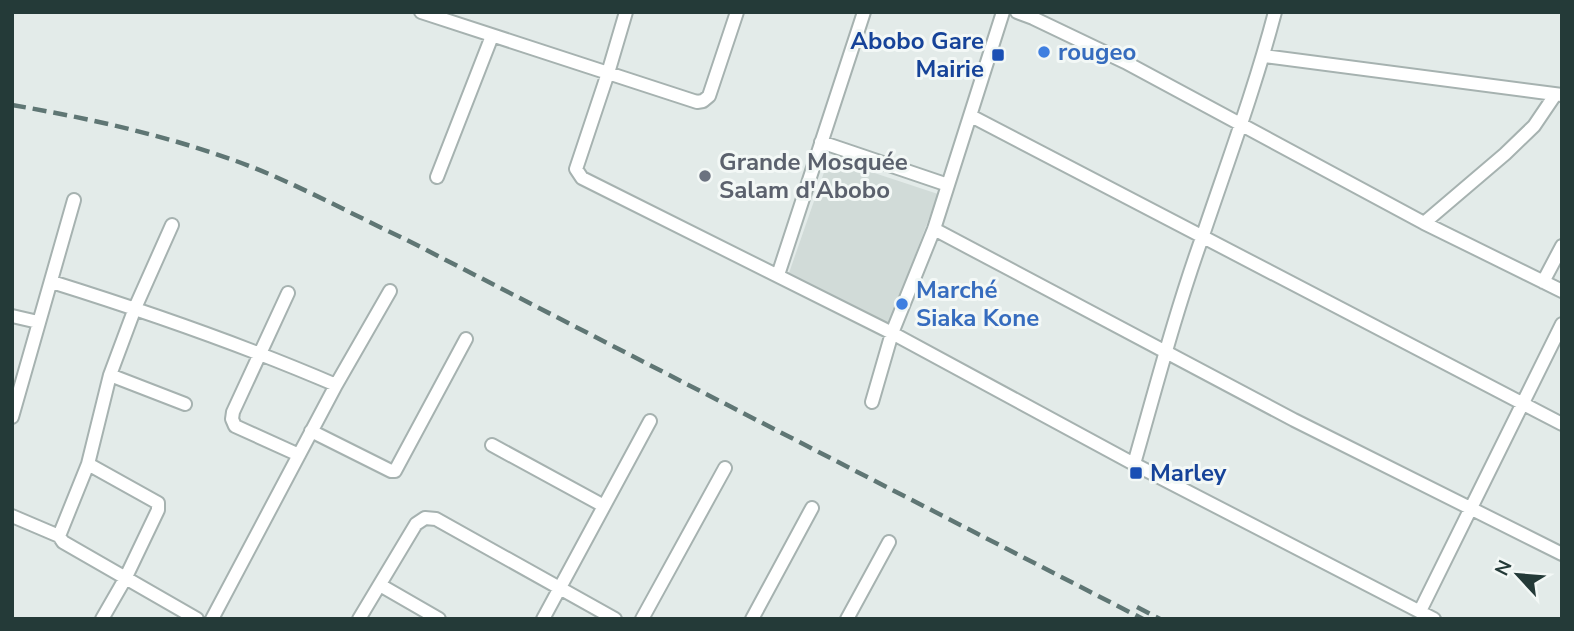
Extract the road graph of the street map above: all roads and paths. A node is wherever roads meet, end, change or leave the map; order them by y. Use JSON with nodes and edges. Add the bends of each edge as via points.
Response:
{"nodes":[{"id":1,"x":421,"y":12,"type":"edge"},
{"id":2,"x":626,"y":12,"type":"edge"},
{"id":3,"x":737,"y":12,"type":"edge"},
{"id":4,"x":864,"y":12,"type":"edge"},
{"id":5,"x":1003,"y":12,"type":"edge"},
{"id":6,"x":1017,"y":12,"type":"edge"},
{"id":7,"x":1275,"y":12,"type":"edge"},
{"id":8,"x":492,"y":36,"type":"junction"},
{"id":9,"x":1264,"y":56,"type":"junction"},
{"id":10,"x":608,"y":73,"type":"junction"},
{"id":11,"x":1559,"y":95,"type":"edge"},
{"id":12,"x":971,"y":116,"type":"junction"},
{"id":13,"x":1242,"y":127,"type":"junction"},
{"id":14,"x":821,"y":142,"type":"junction"},
{"id":15,"x":437,"y":177,"type":"dead end"},
{"id":16,"x":948,"y":185,"type":"junction"},
{"id":17,"x":74,"y":200,"type":"dead end"},
{"id":18,"x":1424,"y":223,"type":"junction"},
{"id":19,"x":172,"y":225,"type":"dead end"},
{"id":20,"x":934,"y":229,"type":"junction"},
{"id":21,"x":1202,"y":236,"type":"junction"},
{"id":22,"x":1562,"y":246,"type":"edge"},
{"id":23,"x":778,"y":275,"type":"junction"},
{"id":24,"x":52,"y":282,"type":"junction"},
{"id":25,"x":1544,"y":282,"type":"junction"},
{"id":26,"x":390,"y":290,"type":"dead end"},
{"id":27,"x":1562,"y":291,"type":"edge"},
{"id":28,"x":288,"y":293,"type":"dead end"},
{"id":29,"x":135,"y":308,"type":"junction"},
{"id":30,"x":12,"y":316,"type":"edge"},
{"id":31,"x":37,"y":322,"type":"junction"},
{"id":32,"x":1562,"y":324,"type":"edge"},
{"id":33,"x":892,"y":333,"type":"junction"},
{"id":34,"x":466,"y":339,"type":"dead end"},
{"id":35,"x":261,"y":353,"type":"junction"},
{"id":36,"x":1165,"y":353,"type":"junction"},
{"id":37,"x":110,"y":375,"type":"junction"},
{"id":38,"x":335,"y":386,"type":"junction"},
{"id":39,"x":872,"y":402,"type":"dead end"},
{"id":40,"x":185,"y":404,"type":"dead end"},
{"id":41,"x":1521,"y":404,"type":"junction"},
{"id":42,"x":12,"y":417,"type":"edge"},
{"id":43,"x":650,"y":421,"type":"dead end"},
{"id":44,"x":1562,"y":424,"type":"edge"},
{"id":45,"x":311,"y":431,"type":"junction"},
{"id":46,"x":492,"y":445,"type":"dead end"},
{"id":47,"x":299,"y":455,"type":"junction"},
{"id":48,"x":88,"y":464,"type":"junction"},
{"id":49,"x":1134,"y":464,"type":"junction"},
{"id":50,"x":725,"y":468,"type":"dead end"},
{"id":51,"x":604,"y":506,"type":"junction"},
{"id":52,"x":812,"y":508,"type":"dead end"},
{"id":53,"x":1473,"y":508,"type":"junction"},
{"id":54,"x":12,"y":516,"type":"edge"},
{"id":55,"x":59,"y":536,"type":"junction"},
{"id":56,"x":889,"y":542,"type":"dead end"},
{"id":57,"x":1562,"y":554,"type":"edge"},
{"id":58,"x":125,"y":579,"type":"junction"},
{"id":59,"x":380,"y":585,"type":"junction"},
{"id":60,"x":560,"y":588,"type":"junction"},
{"id":61,"x":1420,"y":611,"type":"junction"},
{"id":62,"x":103,"y":619,"type":"edge"},
{"id":63,"x":197,"y":619,"type":"edge"},
{"id":64,"x":212,"y":619,"type":"edge"},
{"id":65,"x":359,"y":619,"type":"edge"},
{"id":66,"x":439,"y":619,"type":"edge"},
{"id":67,"x":543,"y":619,"type":"edge"},
{"id":68,"x":615,"y":619,"type":"edge"},
{"id":69,"x":642,"y":619,"type":"edge"},
{"id":70,"x":752,"y":619,"type":"edge"},
{"id":71,"x":847,"y":619,"type":"edge"},
{"id":72,"x":1434,"y":619,"type":"edge"}],
"edges":[{"from":1,"to":8,"type":"street"},
{"from":2,"to":10,"type":"street"},
{"from":3,"to":10,"type":"street","via":[[709,96],[703,101]]},
{"from":4,"to":14,"type":"street"},
{"from":5,"to":12,"type":"street"},
{"from":6,"to":13,"type":"street","via":[[1125,62]]},
{"from":7,"to":9,"type":"street"},
{"from":8,"to":10,"type":"street"},
{"from":8,"to":15,"type":"street"},
{"from":9,"to":11,"type":"street"},
{"from":9,"to":13,"type":"street"},
{"from":10,"to":23,"type":"street","via":[[578,174]]},
{"from":11,"to":18,"type":"street","via":[[1506,154]]},
{"from":12,"to":16,"type":"street"},
{"from":12,"to":21,"type":"street"},
{"from":13,"to":18,"type":"street"},
{"from":13,"to":21,"type":"street"},
{"from":14,"to":16,"type":"street"},
{"from":14,"to":23,"type":"street"},
{"from":16,"to":20,"type":"street"},
{"from":17,"to":24,"type":"street"},
{"from":18,"to":25,"type":"street"},
{"from":19,"to":29,"type":"street"},
{"from":20,"to":33,"type":"street"},
{"from":20,"to":36,"type":"street"},
{"from":21,"to":36,"type":"street"},
{"from":21,"to":41,"type":"street"},
{"from":22,"to":25,"type":"street"},
{"from":23,"to":33,"type":"street"},
{"from":24,"to":29,"type":"street"},
{"from":24,"to":31,"type":"street"},
{"from":25,"to":27,"type":"street"},
{"from":26,"to":38,"type":"street"},
{"from":28,"to":35,"type":"street"},
{"from":29,"to":35,"type":"street"},
{"from":29,"to":37,"type":"street"},
{"from":30,"to":31,"type":"street"},
{"from":31,"to":42,"type":"street"},
{"from":32,"to":41,"type":"street"},
{"from":33,"to":39,"type":"street"},
{"from":33,"to":49,"type":"street"},
{"from":34,"to":45,"type":"street","via":[[395,471]]},
{"from":35,"to":38,"type":"street"},
{"from":35,"to":47,"type":"street","via":[[232,419],[235,426]]},
{"from":36,"to":49,"type":"street"},
{"from":36,"to":53,"type":"street"},
{"from":37,"to":40,"type":"street"},
{"from":37,"to":48,"type":"street"},
{"from":38,"to":45,"type":"street"},
{"from":41,"to":44,"type":"street"},
{"from":41,"to":53,"type":"street"},
{"from":43,"to":51,"type":"street"},
{"from":45,"to":47,"type":"street"},
{"from":46,"to":51,"type":"street"},
{"from":47,"to":64,"type":"street"},
{"from":48,"to":55,"type":"street"},
{"from":48,"to":58,"type":"street","via":[[158,503]]},
{"from":49,"to":61,"type":"street"},
{"from":50,"to":69,"type":"street"},
{"from":51,"to":60,"type":"street"},
{"from":52,"to":70,"type":"street"},
{"from":53,"to":57,"type":"street"},
{"from":53,"to":61,"type":"street"},
{"from":54,"to":55,"type":"street"},
{"from":55,"to":58,"type":"street"},
{"from":56,"to":71,"type":"street"},
{"from":58,"to":62,"type":"street"},
{"from":58,"to":63,"type":"street"},
{"from":59,"to":60,"type":"street","via":[[416,524],[425,518],[436,519]]},
{"from":59,"to":65,"type":"street"},
{"from":59,"to":66,"type":"street"},
{"from":60,"to":67,"type":"street"},
{"from":60,"to":68,"type":"street"},
{"from":61,"to":72,"type":"street"}]}
